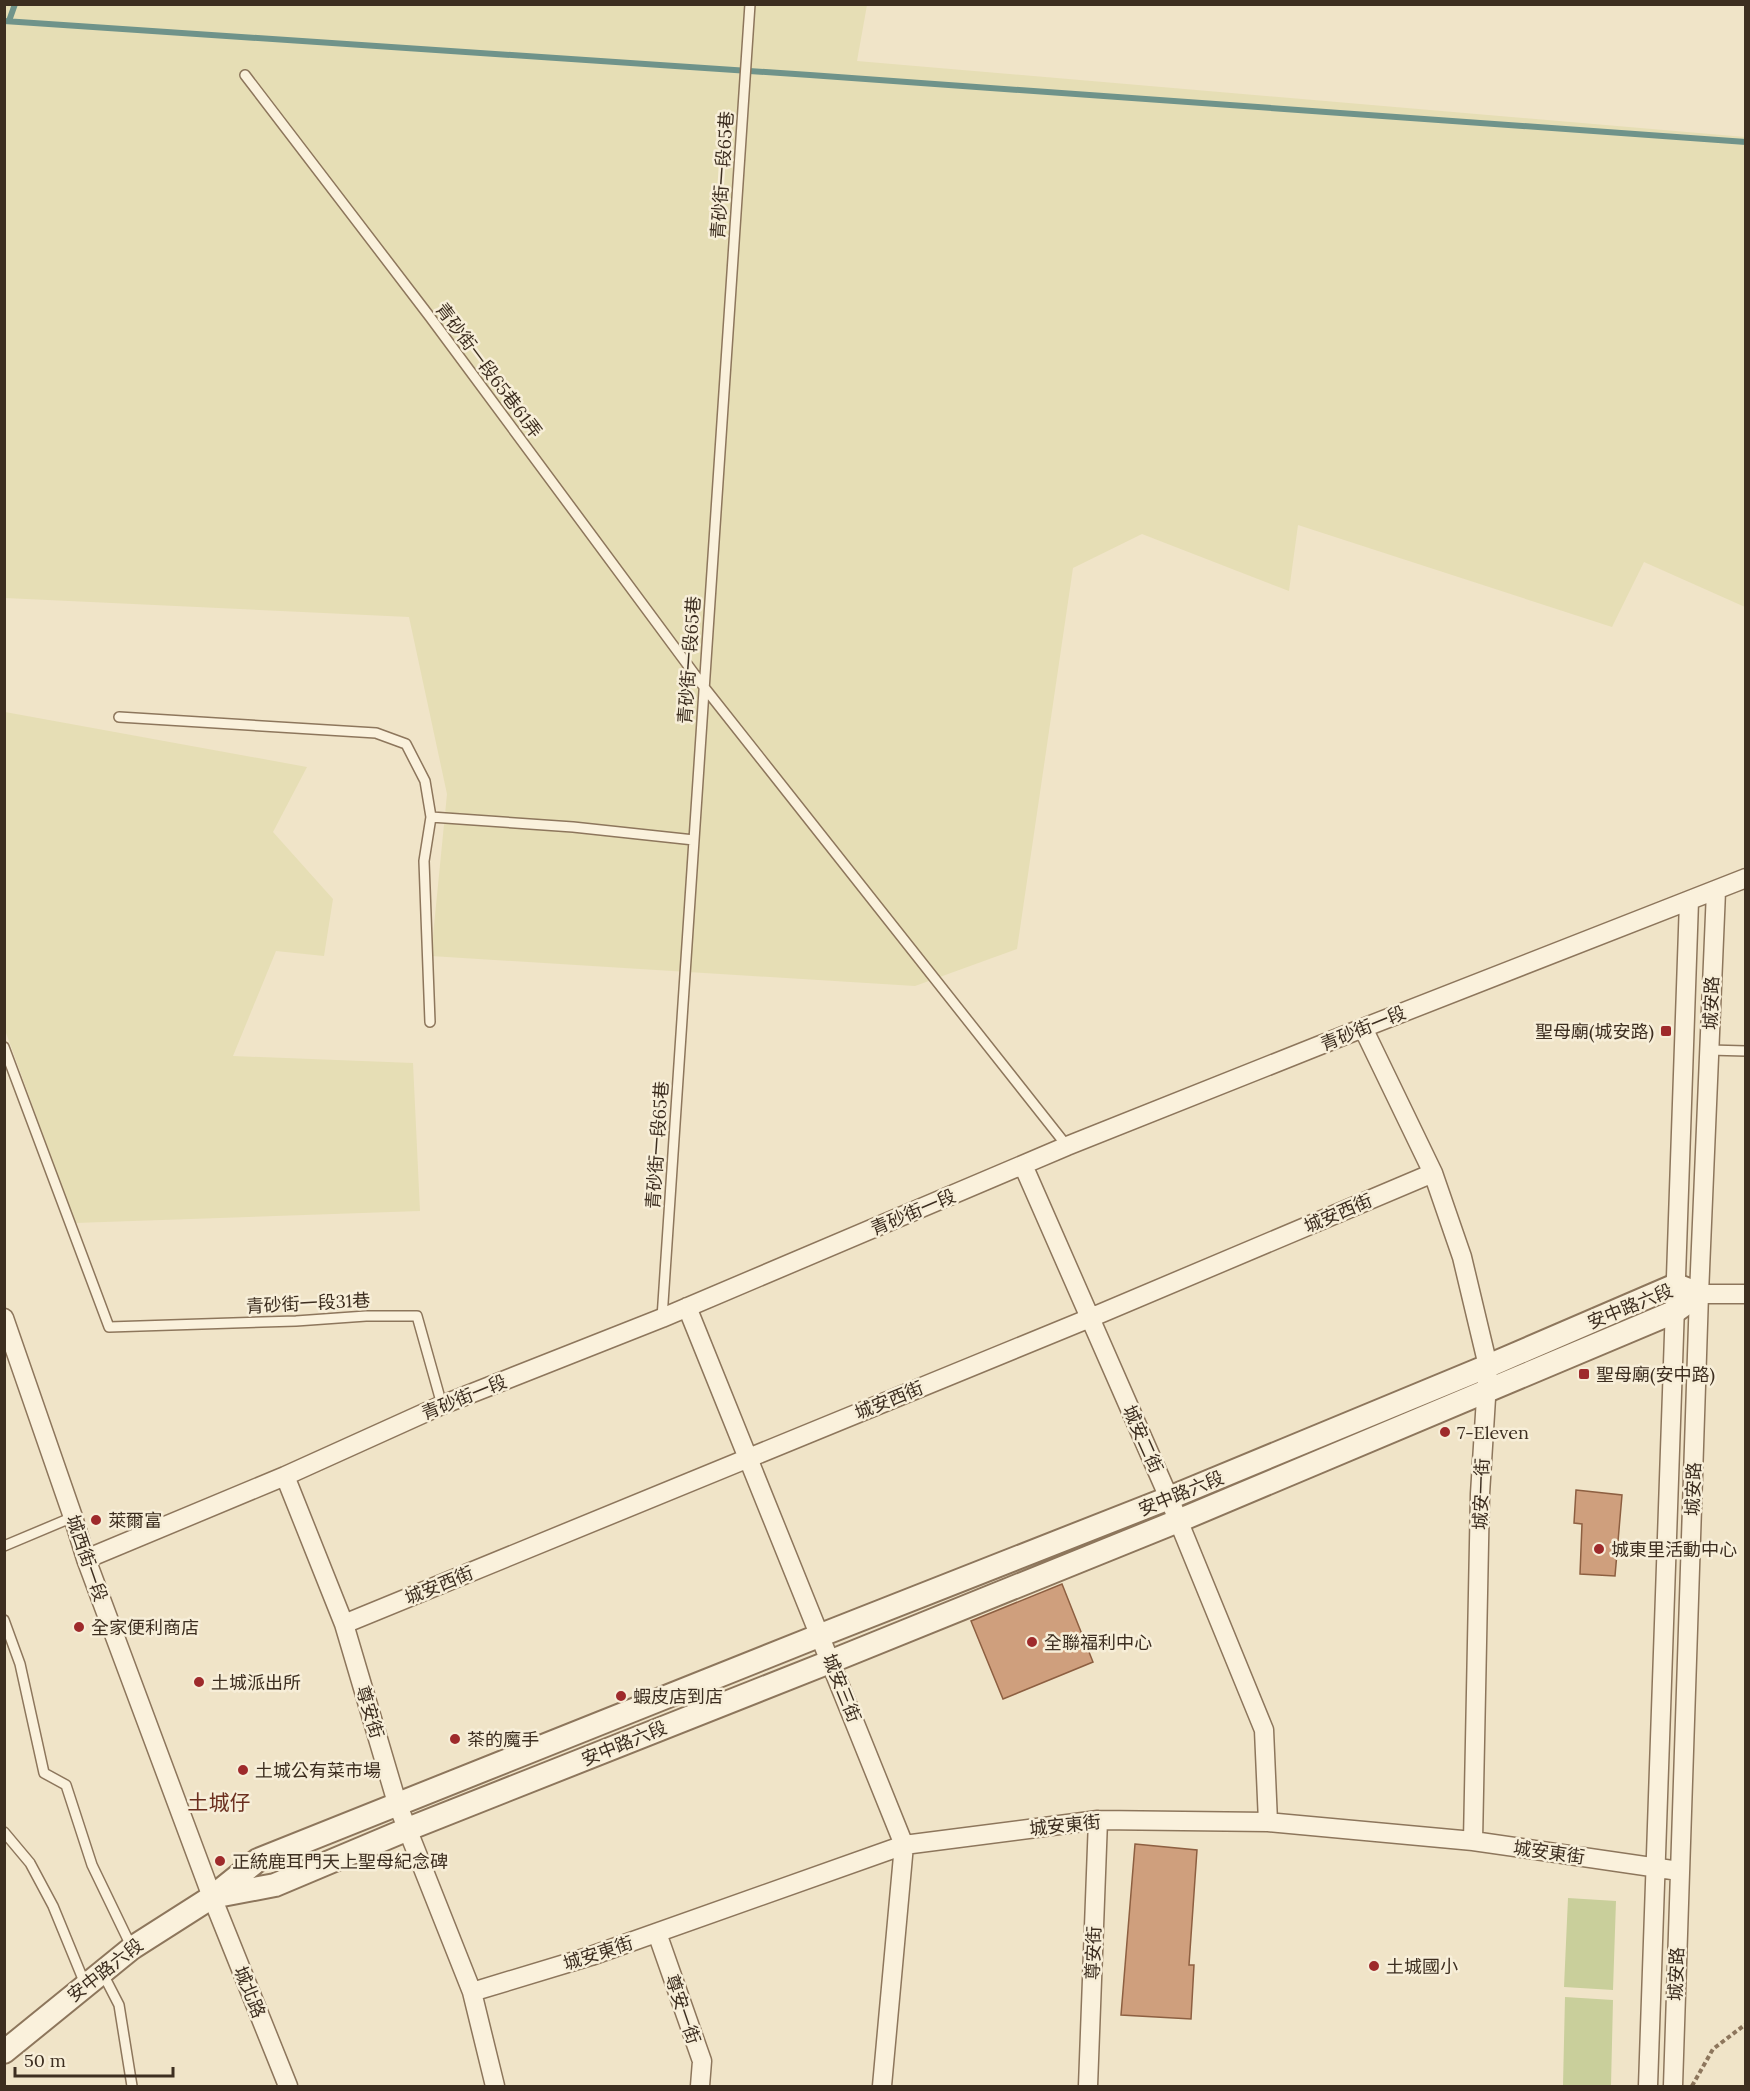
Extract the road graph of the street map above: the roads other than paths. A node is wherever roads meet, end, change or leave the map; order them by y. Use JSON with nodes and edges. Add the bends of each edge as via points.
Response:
{"nodes":[{"id":1,"x":750,"y":4,"type":"edge"},
{"id":2,"x":245,"y":75,"type":"dead end"},
{"id":3,"x":704,"y":687,"type":"junction"},
{"id":4,"x":119,"y":717,"type":"dead end"},
{"id":5,"x":431,"y":817,"type":"junction"},
{"id":6,"x":694,"y":840,"type":"junction"},
{"id":7,"x":1746,"y":878,"type":"edge"},
{"id":8,"x":1716,"y":891,"type":"junction"},
{"id":9,"x":1689,"y":901,"type":"junction"},
{"id":10,"x":430,"y":1022,"type":"dead end"},
{"id":11,"x":1363,"y":1028,"type":"junction"},
{"id":12,"x":4,"y":1047,"type":"edge"},
{"id":13,"x":1709,"y":1050,"type":"junction"},
{"id":14,"x":1746,"y":1051,"type":"edge"},
{"id":15,"x":1067,"y":1146,"type":"junction"},
{"id":16,"x":1023,"y":1166,"type":"junction"},
{"id":17,"x":1433,"y":1173,"type":"junction"},
{"id":18,"x":1676,"y":1285,"type":"junction"},
{"id":19,"x":1700,"y":1294,"type":"junction"},
{"id":20,"x":1746,"y":1294,"type":"edge"},
{"id":21,"x":687,"y":1307,"type":"junction"},
{"id":22,"x":1674,"y":1312,"type":"junction"},
{"id":23,"x":4,"y":1318,"type":"edge"},
{"id":24,"x":662,"y":1318,"type":"junction"},
{"id":25,"x":1090,"y":1318,"type":"junction"},
{"id":26,"x":1488,"y":1366,"type":"junction"},
{"id":27,"x":1486,"y":1393,"type":"junction"},
{"id":28,"x":442,"y":1405,"type":"junction"},
{"id":29,"x":749,"y":1457,"type":"junction"},
{"id":30,"x":285,"y":1476,"type":"junction"},
{"id":31,"x":1169,"y":1498,"type":"junction"},
{"id":32,"x":73,"y":1517,"type":"junction"},
{"id":33,"x":1178,"y":1521,"type":"junction"},
{"id":34,"x":4,"y":1546,"type":"edge"},
{"id":35,"x":86,"y":1559,"type":"junction"},
{"id":36,"x":4,"y":1620,"type":"edge"},
{"id":37,"x":344,"y":1624,"type":"junction"},
{"id":38,"x":821,"y":1635,"type":"junction"},
{"id":39,"x":832,"y":1661,"type":"junction"},
{"id":40,"x":397,"y":1803,"type":"junction"},
{"id":41,"x":1098,"y":1820,"type":"junction"},
{"id":42,"x":1268,"y":1822,"type":"junction"},
{"id":43,"x":408,"y":1829,"type":"junction"},
{"id":44,"x":4,"y":1832,"type":"edge"},
{"id":45,"x":1473,"y":1841,"type":"junction"},
{"id":46,"x":904,"y":1845,"type":"junction"},
{"id":47,"x":1655,"y":1867,"type":"junction"},
{"id":48,"x":1679,"y":1871,"type":"junction"},
{"id":49,"x":213,"y":1897,"type":"junction"},
{"id":50,"x":657,"y":1933,"type":"junction"},
{"id":51,"x":132,"y":1948,"type":"junction"},
{"id":52,"x":93,"y":1978,"type":"junction"},
{"id":53,"x":472,"y":1992,"type":"junction"},
{"id":54,"x":4,"y":2052,"type":"edge"},
{"id":55,"x":132,"y":2086,"type":"edge"},
{"id":56,"x":288,"y":2086,"type":"edge"},
{"id":57,"x":495,"y":2086,"type":"edge"},
{"id":58,"x":700,"y":2086,"type":"edge"},
{"id":59,"x":882,"y":2086,"type":"edge"},
{"id":60,"x":1088,"y":2086,"type":"edge"},
{"id":61,"x":1648,"y":2086,"type":"edge"},
{"id":62,"x":1673,"y":2086,"type":"edge"}],
"edges":[{"from":1,"to":3,"type":"lane","name":"青砂街一段65巷"},
{"from":2,"to":3,"type":"lane","name":"青砂街一段65巷61弄"},
{"from":3,"to":6,"type":"lane","name":"青砂街一段65巷"},
{"from":3,"to":15,"type":"lane","name":"青砂街一段65巷61弄"},
{"from":4,"to":5,"type":"lane","via":[[376,733],[406,744],[425,781]]},
{"from":5,"to":6,"type":"lane","via":[[573,826]]},
{"from":5,"to":10,"type":"lane","via":[[424,861]]},
{"from":6,"to":24,"type":"lane","name":"青砂街一段65巷"},
{"from":7,"to":8,"type":"street","name":"青砂街一段"},
{"from":8,"to":9,"type":"street","name":"青砂街一段"},
{"from":8,"to":13,"type":"street","name":"城安路"},
{"from":9,"to":11,"type":"street","name":"青砂街一段"},
{"from":9,"to":18,"type":"street","name":"城安路"},
{"from":11,"to":15,"type":"street","name":"青砂街一段"},
{"from":11,"to":17,"type":"street","name":"城安一街"},
{"from":12,"to":28,"type":"lane","name":"青砂街一段31巷","via":[[109,1327],[417,1316]]},
{"from":13,"to":14,"type":"lane"},
{"from":13,"to":19,"type":"street","name":"城安路"},
{"from":15,"to":16,"type":"street","name":"青砂街一段"},
{"from":16,"to":21,"type":"street","name":"青砂街一段"},
{"from":16,"to":25,"type":"street","name":"城安二街"},
{"from":17,"to":25,"type":"street","name":"城安西街"},
{"from":17,"to":26,"type":"street","name":"城安一街","via":[[1462,1257]]},
{"from":18,"to":19,"type":"street","name":"安中路六段"},
{"from":18,"to":22,"type":"street","name":"城安路"},
{"from":18,"to":26,"type":"street","name":"安中路六段"},
{"from":19,"to":20,"type":"street"},
{"from":19,"to":22,"type":"street","name":"安中路六段"},
{"from":19,"to":48,"type":"street","name":"城安路"},
{"from":21,"to":24,"type":"street","name":"青砂街一段"},
{"from":21,"to":29,"type":"street","name":"城安三街"},
{"from":22,"to":27,"type":"street","name":"安中路六段"},
{"from":22,"to":47,"type":"street","name":"城安路"},
{"from":23,"to":32,"type":"street","name":"城西街一段"},
{"from":24,"to":28,"type":"street","name":"青砂街一段"},
{"from":25,"to":29,"type":"street","name":"城安西街"},
{"from":25,"to":31,"type":"street","name":"城安二街"},
{"from":26,"to":27,"type":"street","name":"城安一街"},
{"from":26,"to":31,"type":"street","name":"安中路六段"},
{"from":27,"to":33,"type":"street","name":"安中路六段"},
{"from":27,"to":45,"type":"street","name":"城安一街","via":[[1480,1494]]},
{"from":28,"to":30,"type":"street","name":"青砂街一段"},
{"from":29,"to":37,"type":"street","name":"城安西街"},
{"from":29,"to":38,"type":"street","name":"城安三街"},
{"from":30,"to":35,"type":"street","name":"青砂街一段"},
{"from":30,"to":37,"type":"street","name":"尊安街"},
{"from":31,"to":33,"type":"street","name":"城安二街"},
{"from":31,"to":38,"type":"street","name":"安中路六段"},
{"from":32,"to":34,"type":"lane"},
{"from":32,"to":35,"type":"street","name":"城西街一段"},
{"from":33,"to":39,"type":"street","name":"安中路六段"},
{"from":33,"to":42,"type":"street","name":"城安二街","via":[[1264,1730]]},
{"from":35,"to":49,"type":"street","name":"城西街一段"},
{"from":36,"to":51,"type":"lane","via":[[20,1664],[44,1773],[66,1785],[92,1865]]},
{"from":37,"to":40,"type":"street","name":"尊安街"},
{"from":38,"to":39,"type":"street","name":"城安三街"},
{"from":38,"to":40,"type":"street","name":"安中路六段"},
{"from":39,"to":43,"type":"street","name":"安中路六段"},
{"from":39,"to":46,"type":"street","name":"城安三街"},
{"from":40,"to":43,"type":"street","name":"尊安街"},
{"from":40,"to":49,"type":"street","name":"安中路六段","via":[[258,1860]]},
{"from":41,"to":42,"type":"street","name":"城安東街"},
{"from":41,"to":46,"type":"street","name":"城安東街"},
{"from":41,"to":60,"type":"street","name":"尊安街"},
{"from":42,"to":45,"type":"street","name":"城安東街"},
{"from":43,"to":49,"type":"street","name":"安中路六段","via":[[275,1884]]},
{"from":43,"to":53,"type":"street","name":"尊安街"},
{"from":44,"to":52,"type":"lane","via":[[30,1863]]},
{"from":45,"to":47,"type":"street","name":"城安東街"},
{"from":46,"to":50,"type":"street","name":"城安東街"},
{"from":46,"to":59,"type":"street","name":"城安三街"},
{"from":47,"to":48,"type":"street","name":"城安東街"},
{"from":47,"to":61,"type":"street","name":"城安路"},
{"from":48,"to":62,"type":"street","name":"城安路"},
{"from":49,"to":51,"type":"street","name":"安中路六段"},
{"from":49,"to":56,"type":"street","name":"城北路"},
{"from":50,"to":53,"type":"street","name":"城安東街"},
{"from":50,"to":58,"type":"street","name":"尊安一街","via":[[702,2061]]},
{"from":51,"to":52,"type":"street","name":"安中路六段"},
{"from":52,"to":54,"type":"street","name":"安中路六段"},
{"from":52,"to":55,"type":"lane","via":[[119,2005]]},
{"from":53,"to":57,"type":"street","name":"尊安街"}]}
